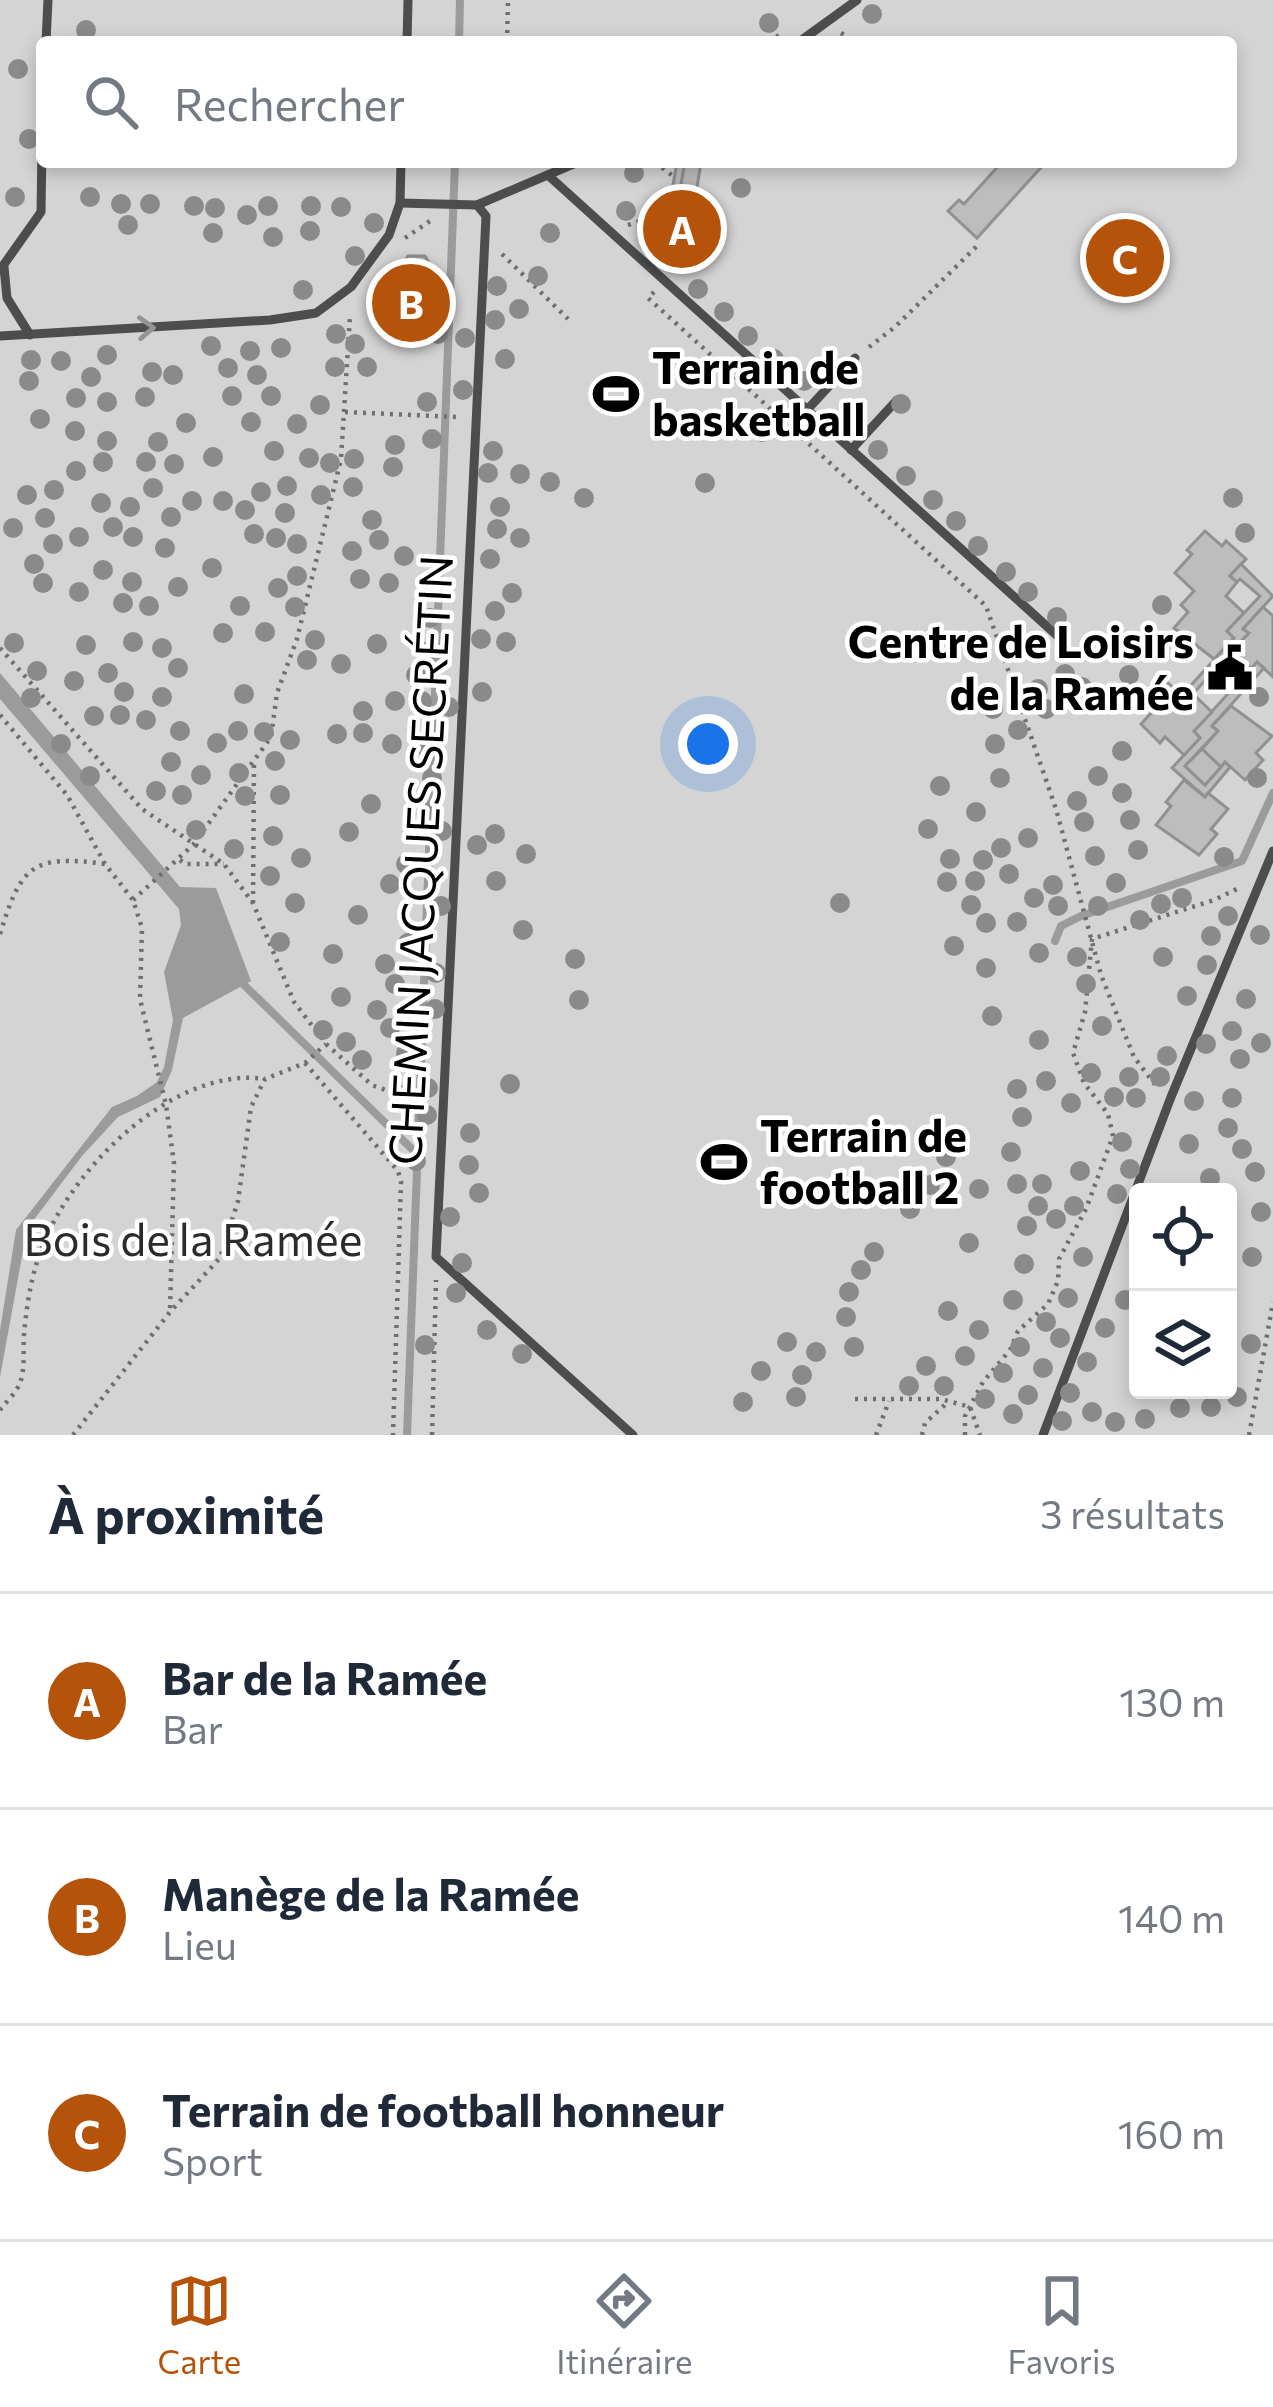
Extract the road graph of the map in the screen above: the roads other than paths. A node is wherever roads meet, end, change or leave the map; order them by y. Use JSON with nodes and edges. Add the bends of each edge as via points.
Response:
{"nodes":[{"id":1,"x":48,"y":0,"type":"edge"},
{"id":2,"x":408,"y":0,"type":"edge"},
{"id":3,"x":857,"y":0,"type":"edge"},
{"id":4,"x":46,"y":36,"type":"edge"},
{"id":5,"x":406,"y":36,"type":"edge"},
{"id":6,"x":807,"y":36,"type":"edge"},
{"id":7,"x":42,"y":168,"type":"edge"},
{"id":8,"x":401,"y":168,"type":"edge"},
{"id":9,"x":567,"y":168,"type":"edge"},
{"id":10,"x":550,"y":177,"type":"junction"},
{"id":11,"x":400,"y":203,"type":"junction"},
{"id":12,"x":471,"y":204,"type":"junction"},
{"id":13,"x":2,"y":268,"type":"edge"},
{"id":14,"x":30,"y":334,"type":"junction"},
{"id":15,"x":0,"y":336,"type":"edge"},
{"id":16,"x":855,"y":358,"type":"road end"},
{"id":17,"x":898,"y":400,"type":"dead end"},
{"id":18,"x":807,"y":410,"type":"junction"},
{"id":19,"x":851,"y":450,"type":"junction"},
{"id":20,"x":1062,"y":640,"type":"dead end"},
{"id":21,"x":1273,"y":850,"type":"edge"},
{"id":22,"x":1048,"y":1423,"type":"junction"},
{"id":23,"x":633,"y":1435,"type":"edge"},
{"id":24,"x":1043,"y":1435,"type":"edge"},
{"id":25,"x":1055,"y":1435,"type":"edge"}],
"edges":[{"from":1,"to":4,"type":"lane"},
{"from":2,"to":5,"type":"lane"},
{"from":3,"to":6,"type":"lane"},
{"from":7,"to":13,"type":"lane","via":[[41,212]]},
{"from":8,"to":11,"type":"lane"},
{"from":9,"to":10,"type":"lane"},
{"from":10,"to":12,"type":"lane"},
{"from":10,"to":18,"type":"lane"},
{"from":11,"to":12,"type":"lane"},
{"from":14,"to":11,"type":"lane","one_way":true,"via":[[316,313],[351,287]]},
{"from":12,"to":23,"type":"lane","name":"CHEMIN JACQUES SECRÉTIN","via":[[487,216],[436,1257]]},
{"from":13,"to":14,"type":"lane","via":[[7,298]]},
{"from":14,"to":15,"type":"lane"},
{"from":16,"to":18,"type":"lane"},
{"from":17,"to":19,"type":"lane"},
{"from":18,"to":19,"type":"lane"},
{"from":19,"to":20,"type":"lane"},
{"from":21,"to":22,"type":"lane"},
{"from":22,"to":24,"type":"lane"},
{"from":22,"to":25,"type":"lane"}]}
